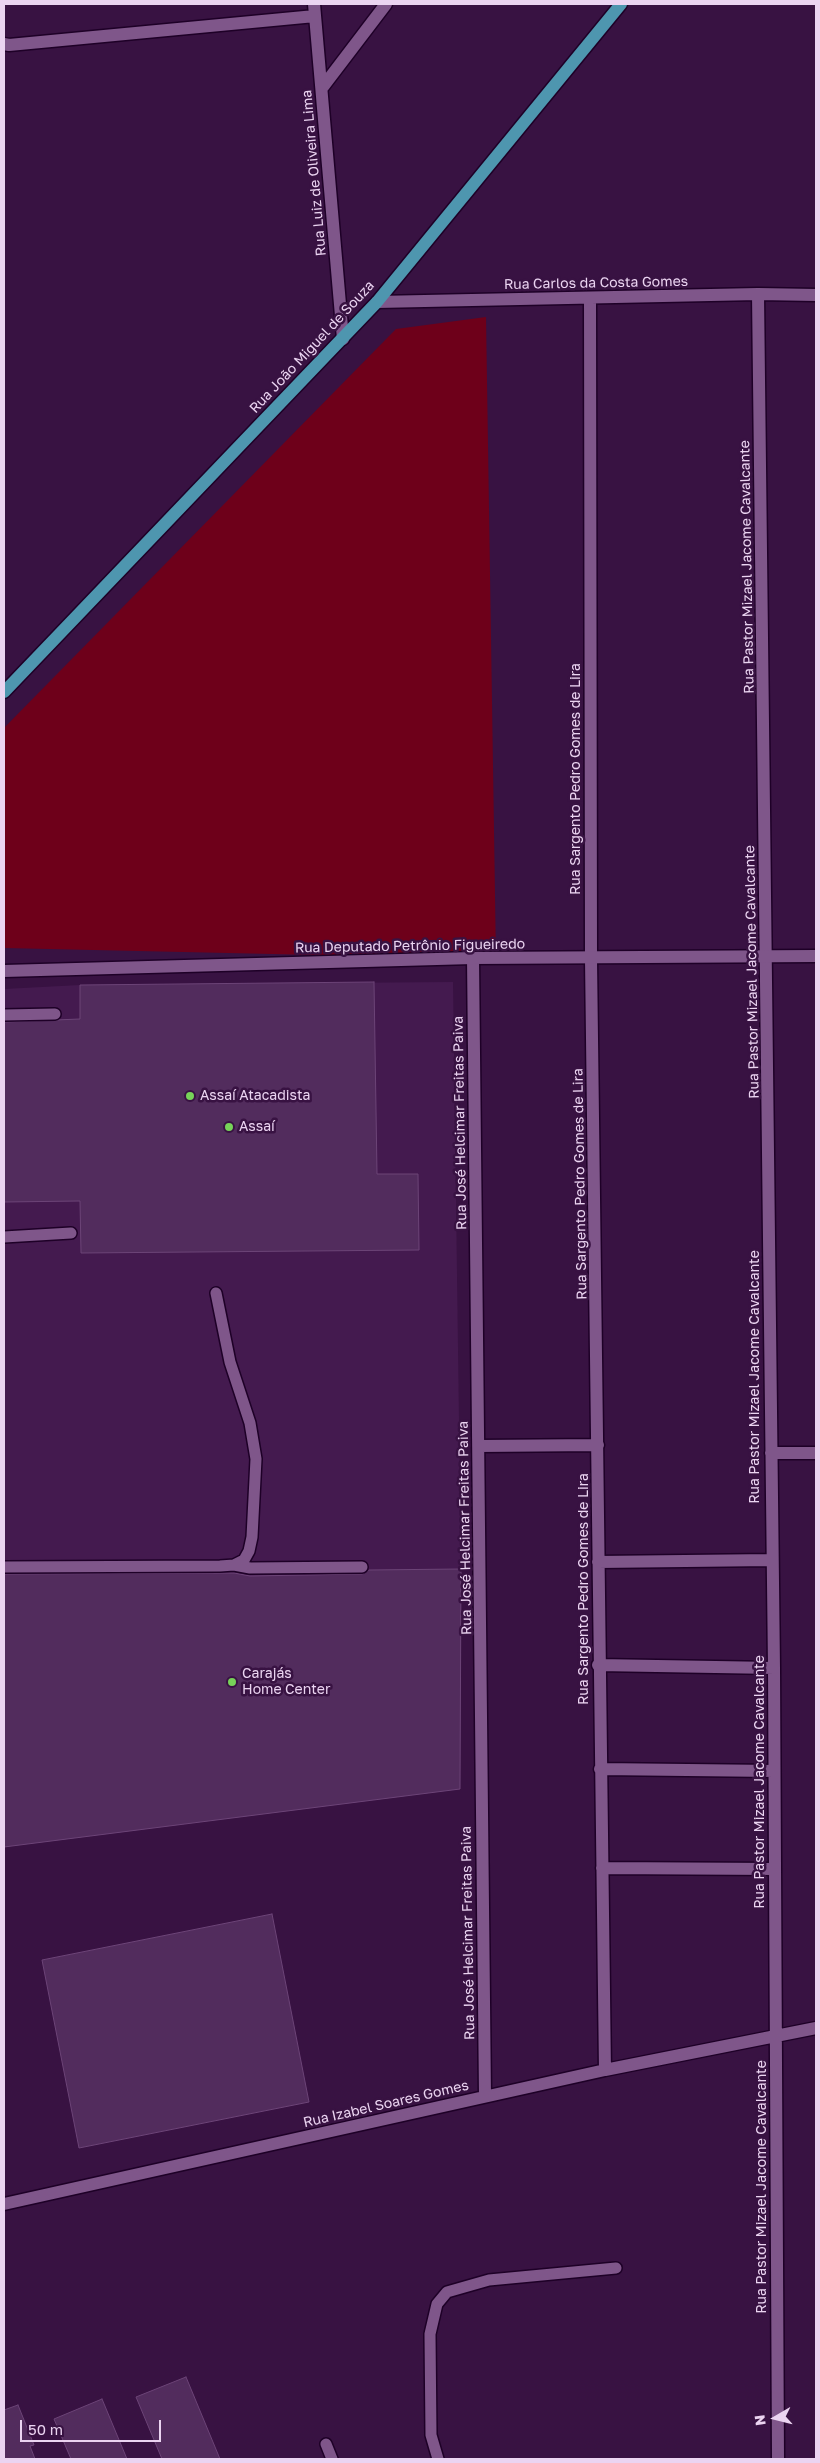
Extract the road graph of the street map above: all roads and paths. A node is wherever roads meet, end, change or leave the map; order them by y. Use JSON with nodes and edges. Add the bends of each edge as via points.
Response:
{"nodes":[{"id":1,"x":386,"y":4,"type":"edge"},
{"id":2,"x":620,"y":4,"type":"edge"},
{"id":3,"x":315,"y":10,"type":"edge"},
{"id":4,"x":6,"y":44,"type":"edge"},
{"id":5,"x":322,"y":88,"type":"junction"},
{"id":6,"x":758,"y":294,"type":"junction"},
{"id":7,"x":816,"y":295,"type":"edge"},
{"id":8,"x":590,"y":299,"type":"junction"},
{"id":9,"x":377,"y":302,"type":"junction"},
{"id":10,"x":343,"y":339,"type":"junction"},
{"id":11,"x":4,"y":692,"type":"edge"},
{"id":12,"x":767,"y":956,"type":"junction"},
{"id":13,"x":816,"y":956,"type":"edge"},
{"id":14,"x":473,"y":958,"type":"junction"},
{"id":15,"x":591,"y":959,"type":"junction"},
{"id":16,"x":4,"y":971,"type":"edge"},
{"id":17,"x":55,"y":1014,"type":"dead end"},
{"id":18,"x":4,"y":1015,"type":"edge"},
{"id":19,"x":71,"y":1233,"type":"dead end"},
{"id":20,"x":4,"y":1236,"type":"edge"},
{"id":21,"x":216,"y":1293,"type":"dead end"},
{"id":22,"x":598,"y":1445,"type":"junction"},
{"id":23,"x":479,"y":1446,"type":"junction"},
{"id":24,"x":771,"y":1453,"type":"junction"},
{"id":25,"x":816,"y":1453,"type":"edge"},
{"id":26,"x":772,"y":1560,"type":"junction"},
{"id":27,"x":598,"y":1562,"type":"junction"},
{"id":28,"x":234,"y":1565,"type":"junction"},
{"id":29,"x":4,"y":1567,"type":"edge"},
{"id":30,"x":362,"y":1567,"type":"dead end"},
{"id":31,"x":598,"y":1665,"type":"junction"},
{"id":32,"x":774,"y":1668,"type":"junction"},
{"id":33,"x":600,"y":1769,"type":"junction"},
{"id":34,"x":774,"y":1771,"type":"junction"},
{"id":35,"x":602,"y":1868,"type":"junction"},
{"id":36,"x":775,"y":1869,"type":"junction"},
{"id":37,"x":816,"y":2028,"type":"edge"},
{"id":38,"x":776,"y":2036,"type":"junction"},
{"id":39,"x":605,"y":2070,"type":"junction"},
{"id":40,"x":485,"y":2096,"type":"junction"},
{"id":41,"x":4,"y":2204,"type":"edge"},
{"id":42,"x":616,"y":2268,"type":"dead end"},
{"id":43,"x":326,"y":2444,"type":"dead end"},
{"id":44,"x":332,"y":2459,"type":"edge"},
{"id":45,"x":438,"y":2459,"type":"edge"},
{"id":46,"x":778,"y":2459,"type":"edge"}],
"edges":[{"from":1,"to":5,"type":"street"},
{"from":2,"to":9,"type":"main road","name":"Rua João Miguel de Souza"},
{"from":3,"to":4,"type":"street"},
{"from":3,"to":5,"type":"street","name":"Rua Luiz de Oliveira Lima"},
{"from":5,"to":10,"type":"street","name":"Rua Luiz de Oliveira Lima"},
{"from":6,"to":7,"type":"street","name":"Rua Carlos da Costa Gomes"},
{"from":6,"to":8,"type":"street","name":"Rua Carlos da Costa Gomes"},
{"from":6,"to":12,"type":"street","name":"Rua Pastor Mizael Jacome Cavalcante"},
{"from":8,"to":9,"type":"street","name":"Rua Carlos da Costa Gomes"},
{"from":8,"to":15,"type":"street","name":"Rua Sargento Pedro Gomes de Lira"},
{"from":9,"to":10,"type":"main road","name":"Rua João Miguel de Souza"},
{"from":10,"to":11,"type":"main road","name":"Rua João Miguel de Souza"},
{"from":12,"to":13,"type":"street","name":"Rua Deputado Petrônio Figueiredo"},
{"from":12,"to":15,"type":"street","name":"Rua Deputado Petrônio Figueiredo"},
{"from":12,"to":24,"type":"street","name":"Rua Pastor Mizael Jacome Cavalcante"},
{"from":14,"to":15,"type":"street","name":"Rua Deputado Petrônio Figueiredo"},
{"from":14,"to":16,"type":"street","name":"Rua Deputado Petrônio Figueiredo"},
{"from":14,"to":23,"type":"street","name":"Rua José Helcimar Freitas Paiva"},
{"from":15,"to":22,"type":"street","name":"Rua Sargento Pedro Gomes de Lira"},
{"from":17,"to":18,"type":"lane"},
{"from":19,"to":20,"type":"lane"},
{"from":21,"to":28,"type":"lane","via":[[230,1362],[250,1422],[256,1459],[249,1551],[244,1560]]},
{"from":22,"to":23,"type":"street"},
{"from":22,"to":27,"type":"street","name":"Rua Sargento Pedro Gomes de Lira"},
{"from":23,"to":40,"type":"street","name":"Rua José Helcimar Freitas Paiva"},
{"from":24,"to":25,"type":"street"},
{"from":24,"to":26,"type":"street","name":"Rua Pastor Mizael Jacome Cavalcante"},
{"from":26,"to":27,"type":"street"},
{"from":26,"to":32,"type":"street","name":"Rua Pastor Mizael Jacome Cavalcante"},
{"from":27,"to":31,"type":"street","name":"Rua Sargento Pedro Gomes de Lira"},
{"from":28,"to":29,"type":"lane"},
{"from":28,"to":30,"type":"lane","via":[[250,1568]]},
{"from":31,"to":32,"type":"street"},
{"from":31,"to":33,"type":"street","name":"Rua Sargento Pedro Gomes de Lira"},
{"from":32,"to":34,"type":"street","name":"Rua Pastor Mizael Jacome Cavalcante"},
{"from":33,"to":34,"type":"street"},
{"from":33,"to":35,"type":"street","name":"Rua Sargento Pedro Gomes de Lira"},
{"from":34,"to":36,"type":"street","name":"Rua Pastor Mizael Jacome Cavalcante"},
{"from":35,"to":36,"type":"street"},
{"from":35,"to":39,"type":"street","name":"Rua Sargento Pedro Gomes de Lira"},
{"from":36,"to":38,"type":"street","name":"Rua Pastor Mizael Jacome Cavalcante"},
{"from":37,"to":38,"type":"street","name":"Rua Izabel Soares Gomes"},
{"from":38,"to":39,"type":"street","name":"Rua Izabel Soares Gomes"},
{"from":38,"to":46,"type":"street","name":"Rua Pastor Mizael Jacome Cavalcante"},
{"from":39,"to":40,"type":"street","name":"Rua Izabel Soares Gomes"},
{"from":40,"to":41,"type":"street","name":"Rua Izabel Soares Gomes"},
{"from":42,"to":45,"type":"lane","via":[[489,2280],[447,2292],[437,2304],[430,2334],[430,2436]]},
{"from":43,"to":44,"type":"lane"}]}
